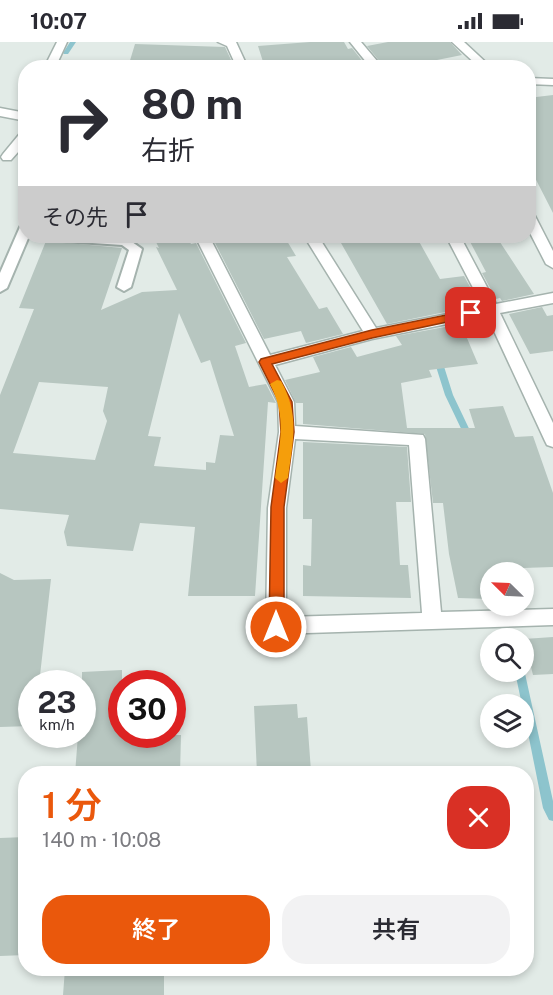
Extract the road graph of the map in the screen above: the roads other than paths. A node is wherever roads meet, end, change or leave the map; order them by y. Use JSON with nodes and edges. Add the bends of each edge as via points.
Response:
{"nodes":[{"id":1,"x":62,"y":42,"type":"edge"},
{"id":2,"x":223,"y":42,"type":"edge"},
{"id":3,"x":355,"y":42,"type":"edge"},
{"id":4,"x":457,"y":42,"type":"edge"},
{"id":5,"x":53,"y":60,"type":"edge"},
{"id":6,"x":239,"y":60,"type":"edge"},
{"id":7,"x":371,"y":60,"type":"edge"},
{"id":8,"x":478,"y":60,"type":"edge"},
{"id":9,"x":536,"y":81,"type":"edge"},
{"id":10,"x":553,"y":81,"type":"edge"},
{"id":11,"x":0,"y":112,"type":"edge"},
{"id":12,"x":18,"y":115,"type":"edge"},
{"id":13,"x":18,"y":142,"type":"edge"},
{"id":14,"x":4,"y":157,"type":"edge"},
{"id":15,"x":536,"y":231,"type":"edge"},
{"id":16,"x":19,"y":243,"type":"edge"},
{"id":17,"x":128,"y":243,"type":"edge"},
{"id":18,"x":206,"y":243,"type":"edge"},
{"id":19,"x":314,"y":243,"type":"edge"},
{"id":20,"x":457,"y":243,"type":"edge"},
{"id":21,"x":553,"y":264,"type":"edge"},
{"id":22,"x":124,"y":287,"type":"dead end"},
{"id":23,"x":0,"y":288,"type":"edge"},
{"id":24,"x":553,"y":298,"type":"edge"},
{"id":25,"x":491,"y":309,"type":"junction"},
{"id":26,"x":372,"y":334,"type":"junction"},
{"id":27,"x":265,"y":362,"type":"junction"},
{"id":28,"x":287,"y":432,"type":"junction"},
{"id":29,"x":553,"y":441,"type":"edge"},
{"id":30,"x":553,"y":616,"type":"edge"},
{"id":31,"x":432,"y":622,"type":"junction"}],
"edges":[{"from":1,"to":5,"type":"street"},
{"from":2,"to":6,"type":"street","via":[[231,43]]},
{"from":3,"to":7,"type":"street"},
{"from":4,"to":8,"type":"street"},
{"from":9,"to":10,"type":"street"},
{"from":11,"to":12,"type":"street"},
{"from":13,"to":14,"type":"street"},
{"from":15,"to":21,"type":"street"},
{"from":16,"to":23,"type":"lane"},
{"from":17,"to":22,"type":"lane","via":[[136,249]]},
{"from":18,"to":27,"type":"street"},
{"from":19,"to":26,"type":"street"},
{"from":20,"to":25,"type":"street"},
{"from":24,"to":25,"type":"street"},
{"from":25,"to":26,"type":"street"},
{"from":25,"to":29,"type":"street"},
{"from":26,"to":27,"type":"street"},
{"from":27,"to":28,"type":"street","via":[[286,402]]},
{"from":28,"to":31,"type":"street","via":[[417,439]]},
{"from":28,"to":31,"type":"street","via":[[277,507],[276,627]]},
{"from":30,"to":31,"type":"street"}]}
